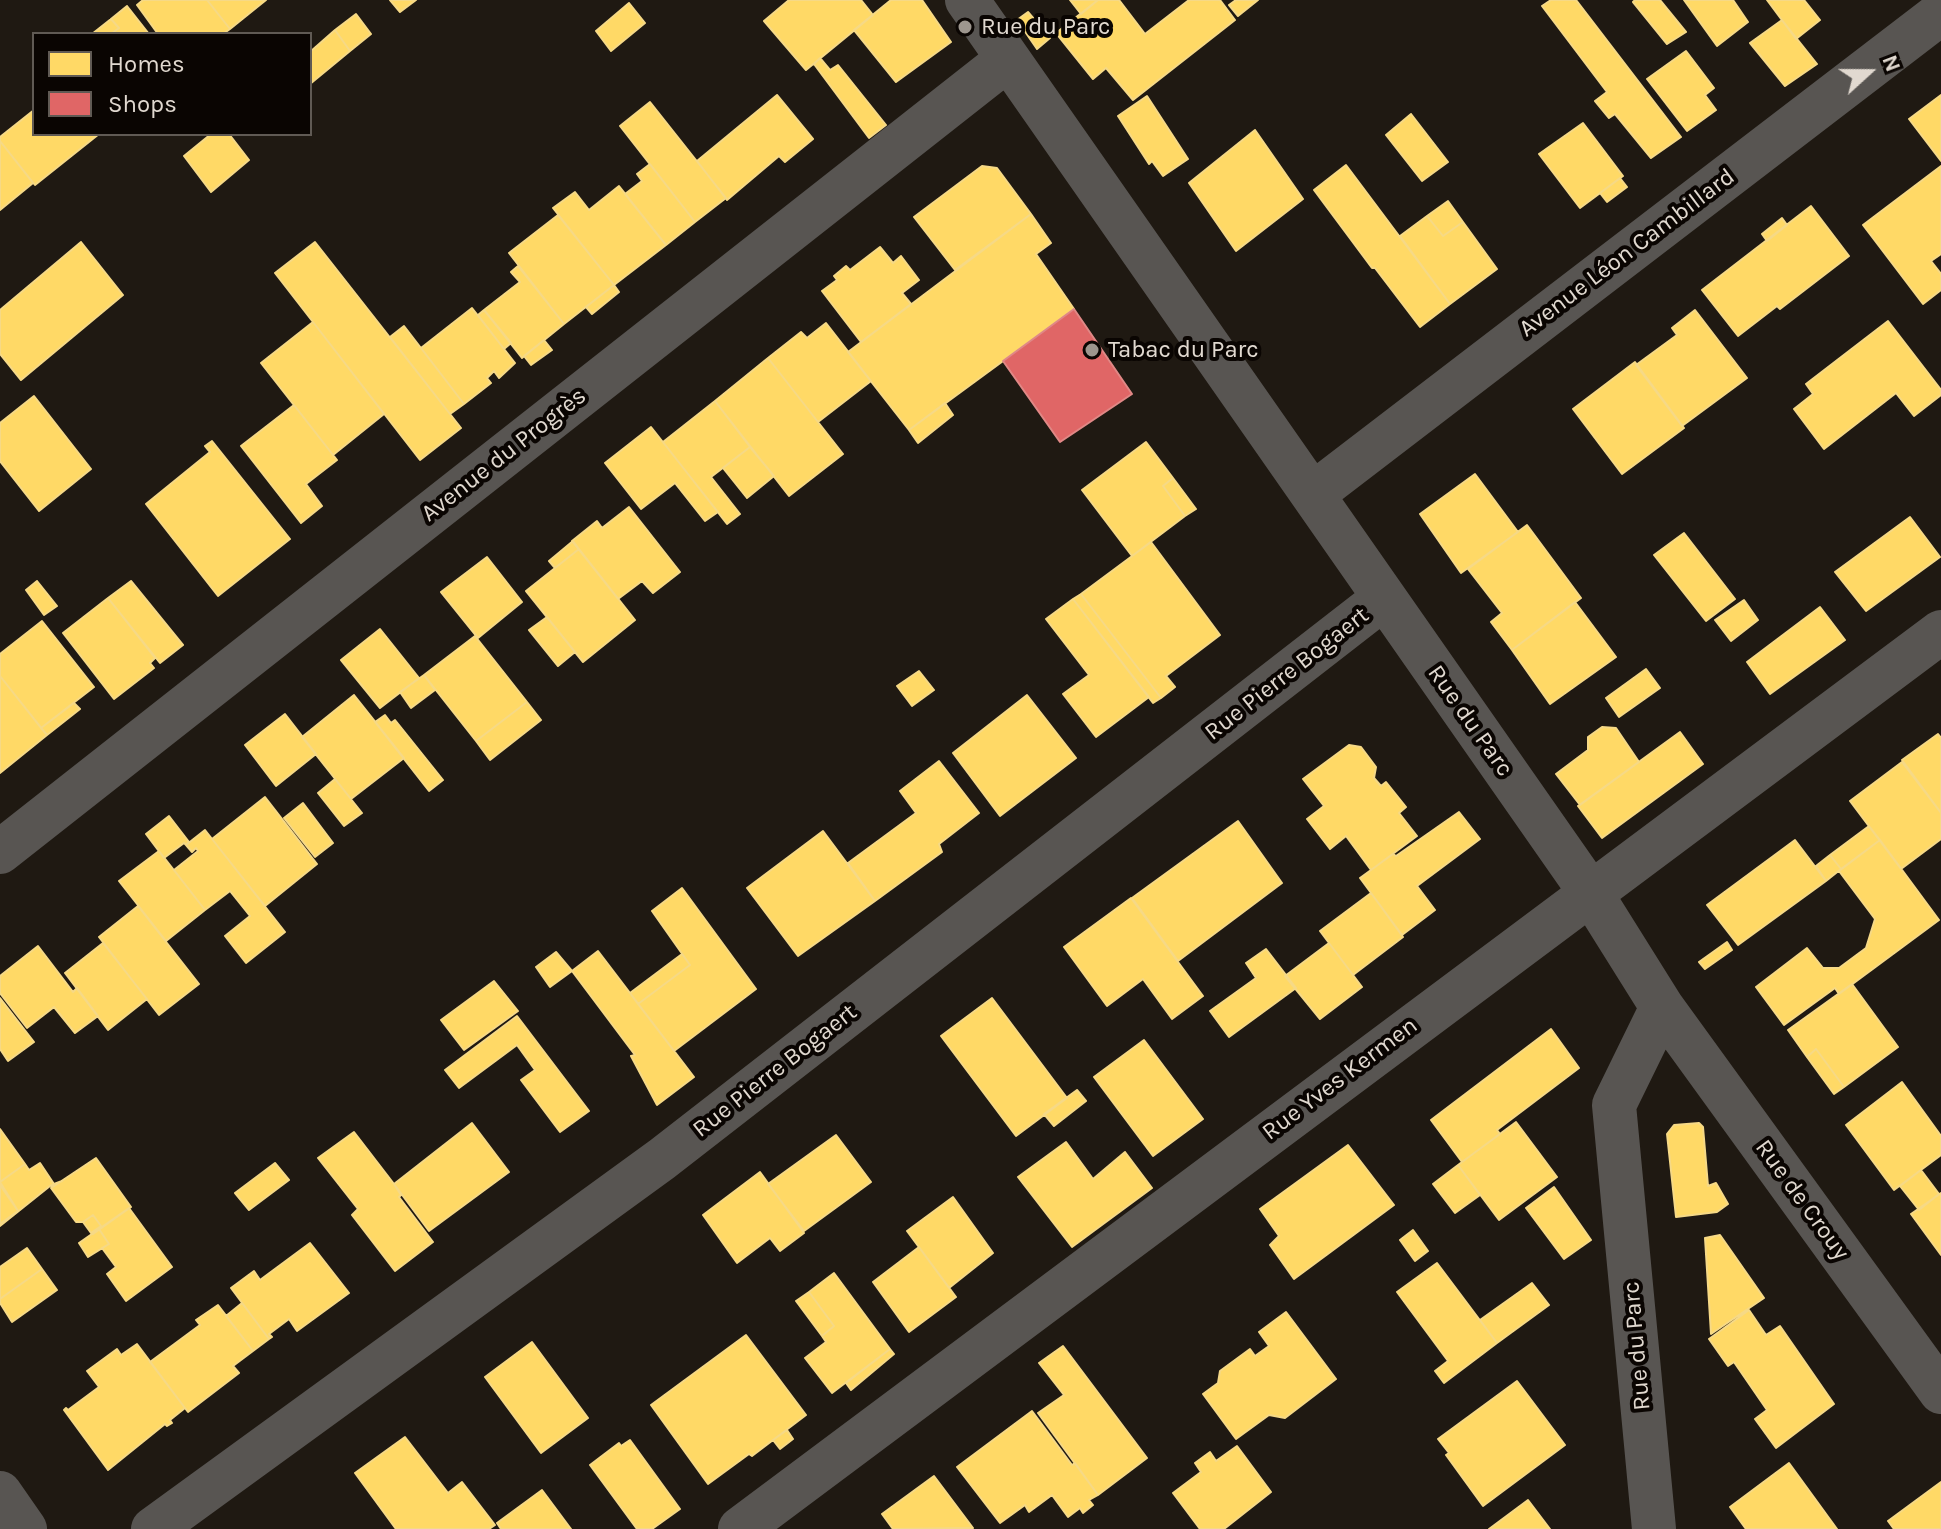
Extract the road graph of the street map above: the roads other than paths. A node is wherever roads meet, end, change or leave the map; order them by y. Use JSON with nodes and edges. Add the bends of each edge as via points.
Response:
{"nodes":[{"id":1,"x":967,"y":0,"type":"edge"},
{"id":2,"x":1941,"y":13,"type":"edge"},
{"id":3,"x":1008,"y":59,"type":"junction"},
{"id":4,"x":1313,"y":494,"type":"junction"},
{"id":5,"x":1384,"y":598,"type":"junction"},
{"id":6,"x":1941,"y":632,"type":"edge"},
{"id":7,"x":0,"y":852,"type":"edge"},
{"id":8,"x":1590,"y":892,"type":"junction"},
{"id":9,"x":1662,"y":1007,"type":"junction"},
{"id":10,"x":1941,"y":1392,"type":"edge"},
{"id":11,"x":0,"y":1493,"type":"edge"},
{"id":12,"x":25,"y":1529,"type":"edge"},
{"id":13,"x":153,"y":1529,"type":"edge"},
{"id":14,"x":740,"y":1529,"type":"edge"},
{"id":15,"x":1654,"y":1529,"type":"edge"}],
"edges":[{"from":1,"to":3,"type":"street","name":"Rue du Parc"},
{"from":2,"to":4,"type":"street","name":"Avenue Léon Cambillard"},
{"from":3,"to":4,"type":"street","name":"Rue du Parc"},
{"from":3,"to":7,"type":"street","name":"Avenue du Progrès"},
{"from":4,"to":5,"type":"street","name":"Rue du Parc"},
{"from":5,"to":8,"type":"street","name":"Rue du Parc"},
{"from":5,"to":13,"type":"street","name":"Rue Pierre Bogaert","via":[[662,1159]]},
{"from":6,"to":8,"type":"street","name":"Rue Yves Kermen"},
{"from":8,"to":9,"type":"street","name":"Rue du Parc"},
{"from":8,"to":14,"type":"street","name":"Rue Yves Kermen"},
{"from":9,"to":10,"type":"street","name":"Rue de Crouy"},
{"from":9,"to":15,"type":"street","name":"Rue du Parc","via":[[1614,1105]]},
{"from":11,"to":12,"type":"street"}]}
